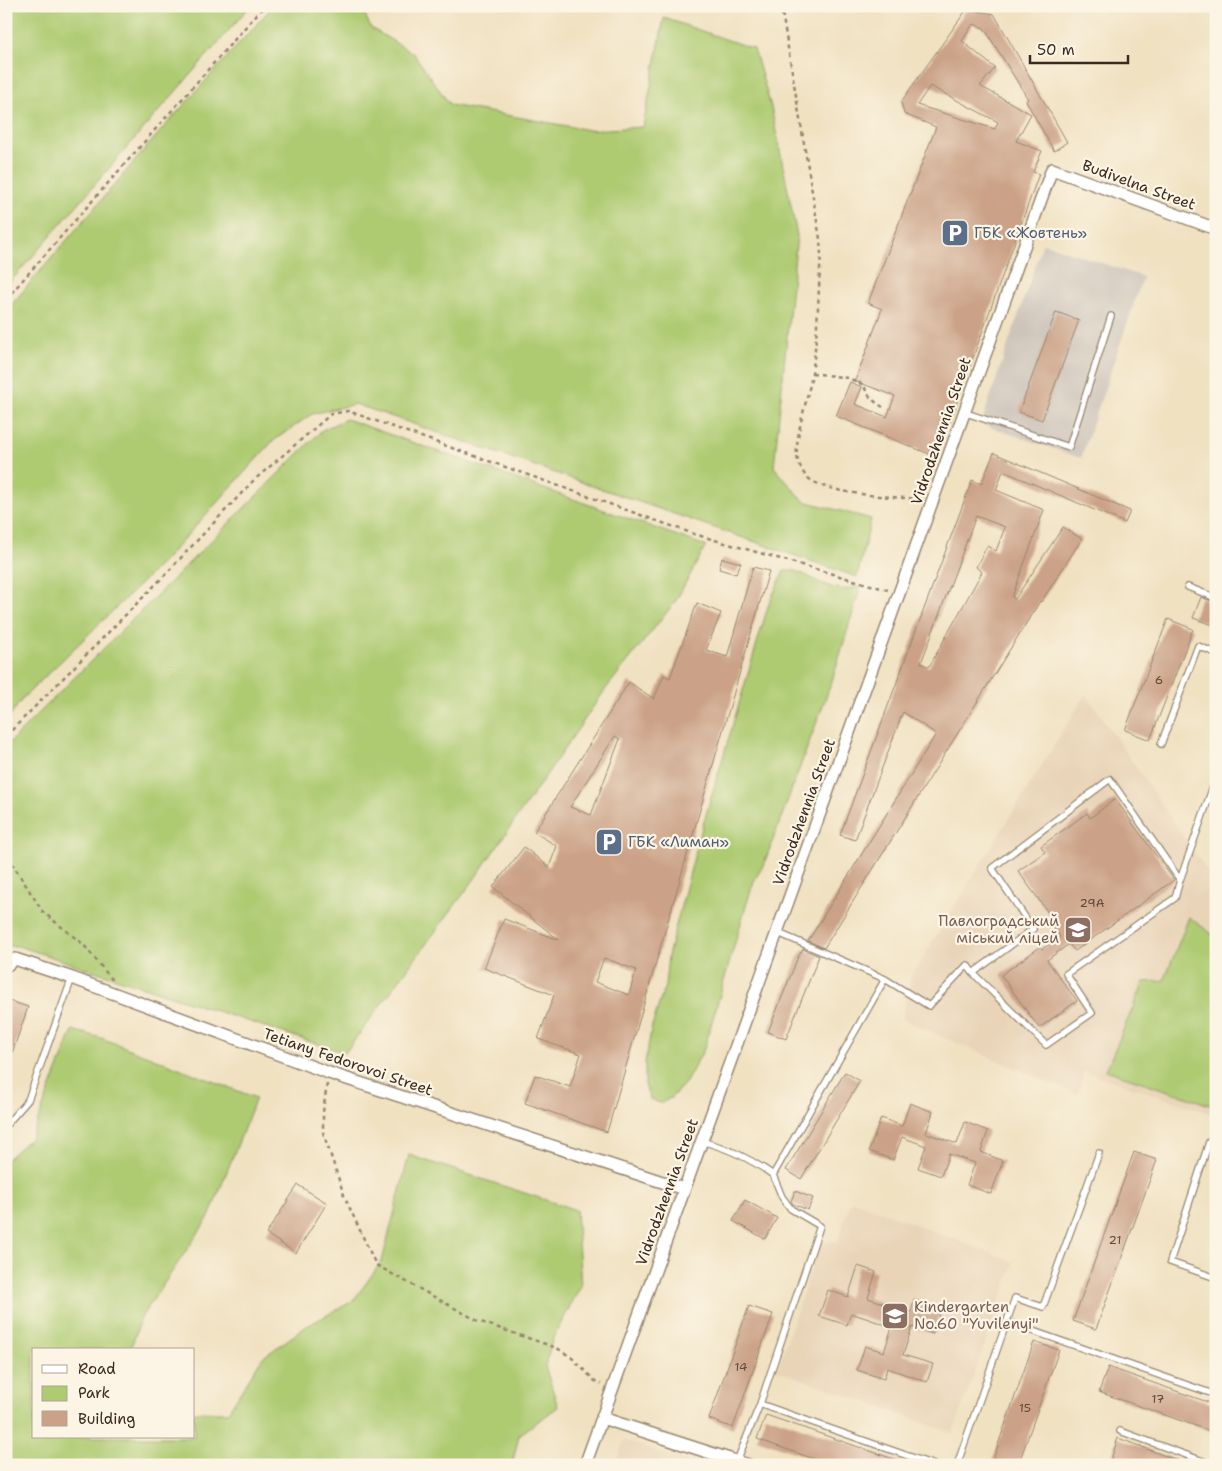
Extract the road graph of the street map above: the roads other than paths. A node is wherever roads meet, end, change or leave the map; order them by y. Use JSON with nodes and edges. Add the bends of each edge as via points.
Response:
{"nodes":[{"id":1,"x":1052,"y":169,"type":"joint"},
{"id":2,"x":1216,"y":230,"type":"edge"},
{"id":3,"x":1111,"y":316,"type":"dead end"},
{"id":4,"x":963,"y":412,"type":"junction"},
{"id":5,"x":1188,"y":588,"type":"dead end"},
{"id":6,"x":1216,"y":598,"type":"edge"},
{"id":7,"x":1216,"y":653,"type":"edge"},
{"id":8,"x":1162,"y":744,"type":"dead end"},
{"id":9,"x":1216,"y":778,"type":"edge"},
{"id":10,"x":1180,"y":880,"type":"junction"},
{"id":11,"x":776,"y":932,"type":"junction"},
{"id":12,"x":6,"y":966,"type":"edge"},
{"id":13,"x":973,"y":973,"type":"junction"},
{"id":14,"x":72,"y":978,"type":"junction"},
{"id":15,"x":885,"y":979,"type":"junction"},
{"id":16,"x":6,"y":1125,"type":"edge"},
{"id":17,"x":701,"y":1141,"type":"junction"},
{"id":18,"x":1209,"y":1142,"type":"dead end"},
{"id":19,"x":1099,"y":1153,"type":"dead end"},
{"id":20,"x":773,"y":1175,"type":"junction"},
{"id":21,"x":684,"y":1189,"type":"junction"},
{"id":22,"x":1216,"y":1278,"type":"edge"},
{"id":23,"x":1007,"y":1322,"type":"junction"},
{"id":24,"x":1216,"y":1396,"type":"edge"},
{"id":25,"x":760,"y":1404,"type":"junction"},
{"id":26,"x":602,"y":1418,"type":"junction"},
{"id":27,"x":1120,"y":1431,"type":"dead end"},
{"id":28,"x":743,"y":1463,"type":"edge"},
{"id":29,"x":585,"y":1465,"type":"edge"},
{"id":30,"x":934,"y":1465,"type":"edge"},
{"id":31,"x":957,"y":1465,"type":"edge"},
{"id":32,"x":1214,"y":1465,"type":"edge"}],
"edges":[{"from":1,"to":2,"type":"street","name":"Budivelna Street"},
{"from":1,"to":4,"type":"street","name":"Vidrodzhennia Street"},
{"from":3,"to":4,"type":"lane","via":[[1069,446]]},
{"from":4,"to":11,"type":"street","name":"Vidrodzhennia Street"},
{"from":5,"to":6,"type":"lane"},
{"from":7,"to":8,"type":"lane","via":[[1198,646]]},
{"from":9,"to":10,"type":"lane"},
{"from":10,"to":13,"type":"lane","via":[[1174,898],[1066,974],[1092,1013],[1046,1045]]},
{"from":10,"to":13,"type":"lane","via":[[1110,779],[992,868],[1033,929]]},
{"from":11,"to":15,"type":"lane"},
{"from":11,"to":17,"type":"street","name":"Vidrodzhennia Street"},
{"from":12,"to":14,"type":"street","name":"Tetiany Fedorovoi Street","via":[[15,959]]},
{"from":13,"to":15,"type":"lane","via":[[967,965],[929,1006]]},
{"from":14,"to":16,"type":"lane","via":[[28,1100]]},
{"from":14,"to":21,"type":"street","name":"Tetiany Fedorovoi Street","via":[[330,1073]]},
{"from":15,"to":20,"type":"lane"},
{"from":17,"to":20,"type":"lane","via":[[733,1150]]},
{"from":17,"to":21,"type":"street","name":"Vidrodzhennia Street"},
{"from":18,"to":22,"type":"lane","via":[[1170,1262]]},
{"from":19,"to":23,"type":"lane","via":[[1044,1307],[1015,1298]]},
{"from":20,"to":25,"type":"lane","via":[[791,1209],[820,1226]]},
{"from":21,"to":26,"type":"street","name":"Vidrodzhennia Street"},
{"from":23,"to":24,"type":"lane"},
{"from":23,"to":31,"type":"lane"},
{"from":25,"to":28,"type":"lane"},
{"from":25,"to":30,"type":"lane"},
{"from":26,"to":28,"type":"street"},
{"from":26,"to":29,"type":"street","name":"Vidrodzhennia Street"},
{"from":27,"to":32,"type":"lane"}]}
